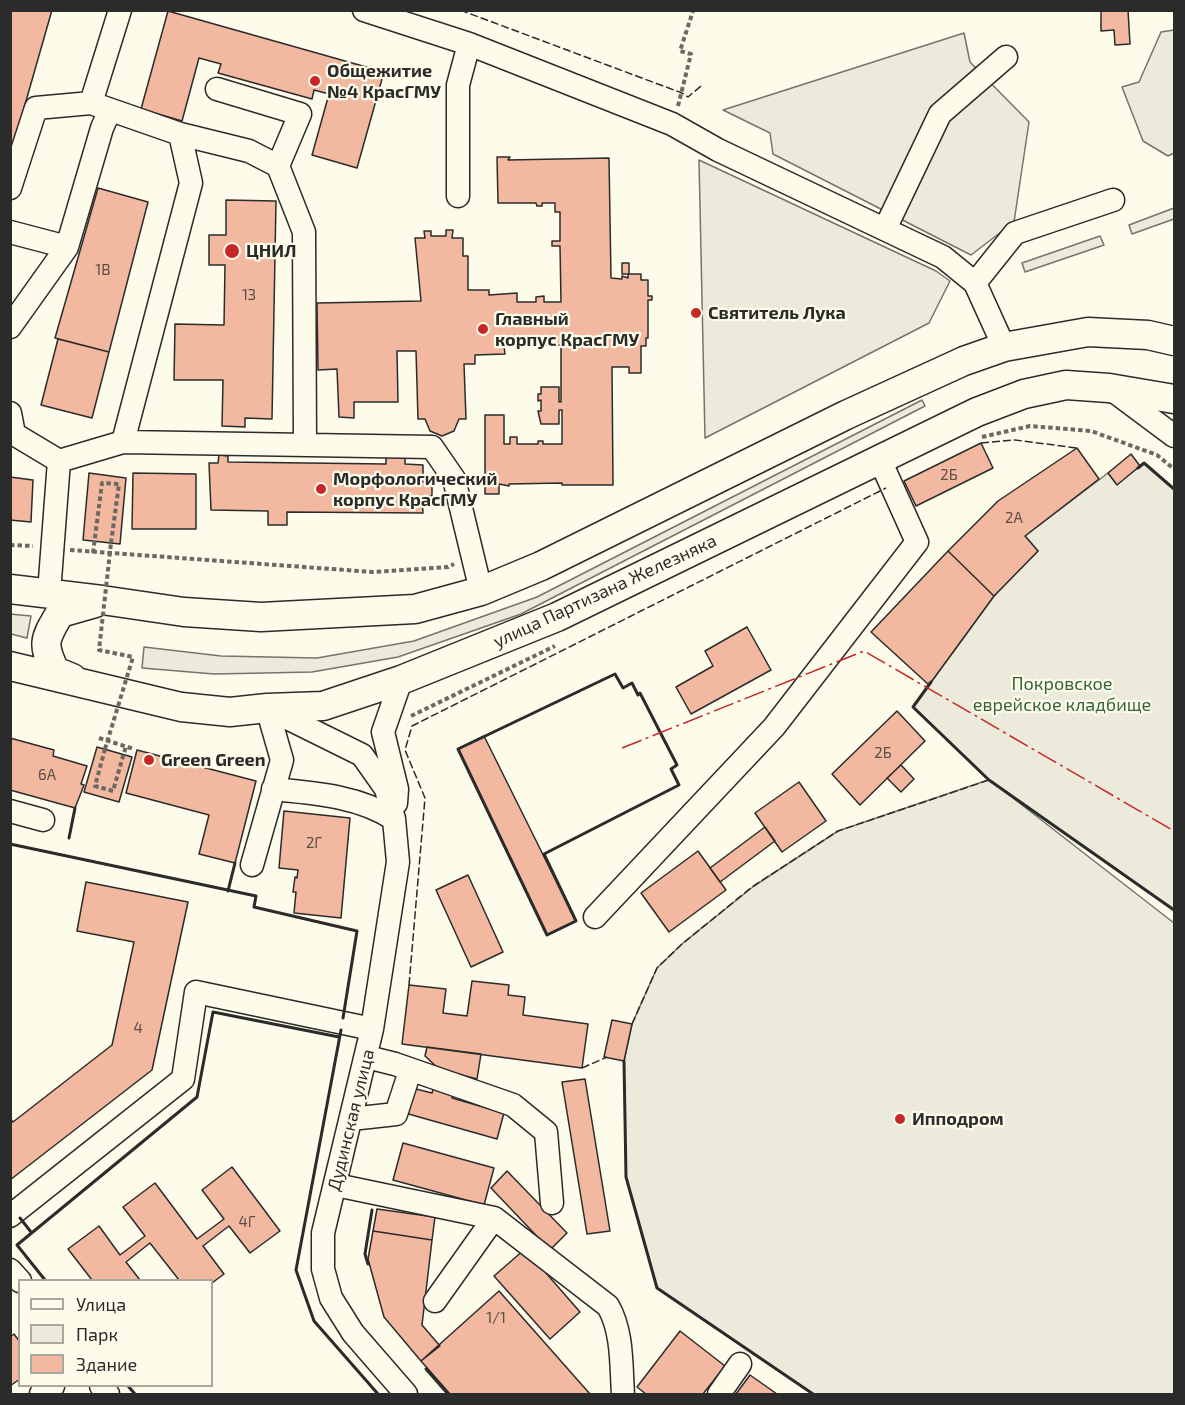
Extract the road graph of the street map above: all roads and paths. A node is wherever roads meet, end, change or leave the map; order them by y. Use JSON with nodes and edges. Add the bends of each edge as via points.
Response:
{"nodes":[{"id":1,"x":120,"y":10,"type":"edge"},
{"id":2,"x":364,"y":10,"type":"edge"},
{"id":3,"x":693,"y":11,"type":"edge"},
{"id":4,"x":469,"y":45,"type":"junction"},
{"id":5,"x":1006,"y":57,"type":"dead end"},
{"id":6,"x":217,"y":89,"type":"dead end"},
{"id":7,"x":100,"y":107,"type":"junction"},
{"id":8,"x":672,"y":124,"type":"junction"},
{"id":9,"x":180,"y":134,"type":"junction"},
{"id":10,"x":279,"y":166,"type":"junction"},
{"id":11,"x":10,"y":188,"type":"edge"},
{"id":12,"x":458,"y":196,"type":"dead end"},
{"id":13,"x":1113,"y":200,"type":"dead end"},
{"id":14,"x":885,"y":229,"type":"junction"},
{"id":15,"x":10,"y":232,"type":"edge"},
{"id":16,"x":67,"y":247,"type":"junction"},
{"id":17,"x":975,"y":283,"type":"junction"},
{"id":18,"x":10,"y":327,"type":"edge"},
{"id":19,"x":1174,"y":341,"type":"edge"},
{"id":20,"x":1004,"y":347,"type":"junction"},
{"id":21,"x":1109,"y":388,"type":"junction"},
{"id":22,"x":1174,"y":399,"type":"edge"},
{"id":23,"x":10,"y":413,"type":"edge"},
{"id":24,"x":1174,"y":436,"type":"edge"},
{"id":25,"x":976,"y":439,"type":"dead end"},
{"id":26,"x":123,"y":442,"type":"junction"},
{"id":27,"x":306,"y":444,"type":"junction"},
{"id":28,"x":880,"y":460,"type":"junction"},
{"id":29,"x":59,"y":461,"type":"junction"},
{"id":30,"x":1174,"y":469,"type":"edge"},
{"id":31,"x":53,"y":548,"type":"junction"},
{"id":32,"x":93,"y":553,"type":"junction"},
{"id":33,"x":474,"y":554,"type":"junction"},
{"id":34,"x":10,"y":589,"type":"edge"},
{"id":35,"x":481,"y":591,"type":"junction"},
{"id":36,"x":49,"y":593,"type":"junction"},
{"id":37,"x":102,"y":600,"type":"junction"},
{"id":38,"x":560,"y":643,"type":"dead end"},
{"id":39,"x":10,"y":666,"type":"edge"},
{"id":40,"x":401,"y":680,"type":"junction"},
{"id":41,"x":81,"y":682,"type":"junction"},
{"id":42,"x":267,"y":708,"type":"junction"},
{"id":43,"x":406,"y":721,"type":"dead end"},
{"id":44,"x":99,"y":738,"type":"dead end"},
{"id":45,"x":126,"y":746,"type":"junction"},
{"id":46,"x":134,"y":749,"type":"dead end"},
{"id":47,"x":235,"y":760,"type":"dead end"},
{"id":48,"x":282,"y":760,"type":"junction"},
{"id":49,"x":273,"y":789,"type":"junction"},
{"id":50,"x":10,"y":811,"type":"edge"},
{"id":51,"x":394,"y":819,"type":"junction"},
{"id":52,"x":43,"y":820,"type":"dead end"},
{"id":53,"x":252,"y":865,"type":"dead end"},
{"id":54,"x":596,"y":916,"type":"dead end"},
{"id":55,"x":372,"y":1029,"type":"junction"},
{"id":56,"x":367,"y":1057,"type":"junction"},
{"id":57,"x":410,"y":1071,"type":"junction"},
{"id":58,"x":351,"y":1119,"type":"junction"},
{"id":59,"x":336,"y":1185,"type":"junction"},
{"id":60,"x":552,"y":1203,"type":"dead end"},
{"id":61,"x":10,"y":1216,"type":"edge"},
{"id":62,"x":494,"y":1218,"type":"junction"},
{"id":63,"x":435,"y":1301,"type":"dead end"},
{"id":64,"x":740,"y":1364,"type":"dead end"},
{"id":65,"x":406,"y":1395,"type":"edge"},
{"id":66,"x":623,"y":1395,"type":"edge"},
{"id":67,"x":719,"y":1395,"type":"edge"}],
"edges":[{"from":1,"to":7,"type":"street"},
{"from":2,"to":4,"type":"street"},
{"from":3,"to":8,"type":"path","via":[[680,51],[692,54]]},
{"from":4,"to":8,"type":"street"},
{"from":4,"to":12,"type":"street","via":[[458,85]]},
{"from":5,"to":14,"type":"street","via":[[940,114]]},
{"from":6,"to":10,"type":"street","via":[[300,114]]},
{"from":7,"to":9,"type":"street"},
{"from":7,"to":11,"type":"street","via":[[36,108]]},
{"from":7,"to":16,"type":"street","via":[[102,128]]},
{"from":8,"to":14,"type":"street"},
{"from":9,"to":10,"type":"street","via":[[249,151]]},
{"from":9,"to":26,"type":"street","via":[[191,183]]},
{"from":10,"to":27,"type":"street","via":[[304,232]]},
{"from":13,"to":17,"type":"street","via":[[1015,233]]},
{"from":14,"to":17,"type":"street","via":[[943,257]]},
{"from":15,"to":16,"type":"street"},
{"from":16,"to":18,"type":"street"},
{"from":17,"to":20,"type":"street"},
{"from":19,"to":20,"type":"main road","via":[[1148,335],[1088,332]]},
{"from":20,"to":35,"type":"main road","via":[[890,394],[541,566]]},
{"from":21,"to":22,"type":"main road","name":"улица Партизана Железняка"},
{"from":21,"to":24,"type":"street"},
{"from":21,"to":28,"type":"main road","name":"улица Партизана Железняка","via":[[1066,385],[1024,394],[977,412]]},
{"from":23,"to":29,"type":"street","via":[[14,434]]},
{"from":25,"to":30,"type":"path","via":[[1030,426],[1091,431],[1156,455]]},
{"from":26,"to":27,"type":"street"},
{"from":26,"to":29,"type":"street"},
{"from":27,"to":33,"type":"street","via":[[432,447],[454,478]]},
{"from":28,"to":40,"type":"main road","name":"улица Партизана Железняка","via":[[557,617]]},
{"from":28,"to":54,"type":"street","via":[[917,542],[774,727]]},
{"from":29,"to":31,"type":"street"},
{"from":31,"to":32,"type":"path"},
{"from":31,"to":36,"type":"street"},
{"from":32,"to":33,"type":"path","via":[[373,572],[448,567]]},
{"from":32,"to":45,"type":"path","bridge":true,"via":[[102,483],[119,484],[99,650],[133,657],[95,786],[113,791]]},
{"from":33,"to":35,"type":"street"},
{"from":34,"to":36,"type":"main road"},
{"from":35,"to":37,"type":"main road","via":[[415,609],[261,617],[184,612]]},
{"from":36,"to":37,"type":"main road"},
{"from":37,"to":41,"type":"main road","via":[[60,613],[46,638],[46,653],[54,671]]},
{"from":38,"to":43,"type":"path"},
{"from":39,"to":41,"type":"main road","name":"улица Партизана Железняка"},
{"from":40,"to":42,"type":"main road","name":"улица Партизана Железняка","via":[[323,706]]},
{"from":40,"to":51,"type":"street","via":[[383,732],[398,789]]},
{"from":41,"to":42,"type":"main road","name":"улица Партизана Железняка","via":[[181,707],[230,712]]},
{"from":42,"to":48,"type":"street"},
{"from":42,"to":51,"type":"street","via":[[362,755],[386,789]]},
{"from":44,"to":45,"type":"path"},
{"from":45,"to":46,"type":"path"},
{"from":47,"to":48,"type":"path"},
{"from":48,"to":49,"type":"street"},
{"from":49,"to":51,"type":"street","via":[[326,794],[380,810]]},
{"from":49,"to":53,"type":"street"},
{"from":50,"to":52,"type":"street"},
{"from":51,"to":55,"type":"street","name":"Дудинская улица","via":[[398,862]]},
{"from":55,"to":56,"type":"street","name":"Дудинская улица"},
{"from":55,"to":61,"type":"street","via":[[196,992],[183,1079]]},
{"from":56,"to":57,"type":"street"},
{"from":56,"to":58,"type":"street","name":"Дудинская улица"},
{"from":57,"to":58,"type":"street","via":[[396,1114]]},
{"from":57,"to":60,"type":"street","via":[[513,1105],[546,1132]]},
{"from":58,"to":59,"type":"street","name":"Дудинская улица"},
{"from":59,"to":62,"type":"street"},
{"from":59,"to":65,"type":"street","name":"Дудинская улица","via":[[323,1233],[323,1269],[331,1298],[353,1333]]},
{"from":62,"to":63,"type":"street"},
{"from":62,"to":66,"type":"street","via":[[608,1306],[614,1316],[621,1354]]},
{"from":64,"to":67,"type":"street"}]}
